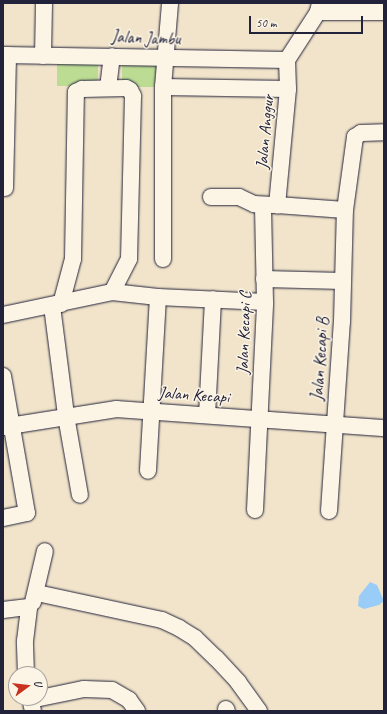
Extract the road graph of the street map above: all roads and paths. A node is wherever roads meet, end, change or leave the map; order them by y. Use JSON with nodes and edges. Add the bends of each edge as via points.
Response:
{"nodes":[{"id":1,"x":44,"y":3,"type":"edge"},
{"id":2,"x":170,"y":3,"type":"edge"},
{"id":3,"x":319,"y":7,"type":"edge"},
{"id":4,"x":384,"y":12,"type":"edge"},
{"id":5,"x":6,"y":56,"type":"edge"},
{"id":6,"x":43,"y":56,"type":"junction"},
{"id":7,"x":112,"y":56,"type":"junction"},
{"id":8,"x":166,"y":58,"type":"junction"},
{"id":9,"x":287,"y":60,"type":"junction"},
{"id":10,"x":163,"y":87,"type":"junction"},
{"id":11,"x":108,"y":88,"type":"junction"},
{"id":12,"x":288,"y":89,"type":"junction"},
{"id":13,"x":384,"y":132,"type":"edge"},
{"id":14,"x":5,"y":188,"type":"dead end"},
{"id":15,"x":211,"y":197,"type":"dead end"},
{"id":16,"x":270,"y":206,"type":"junction"},
{"id":17,"x":345,"y":210,"type":"junction"},
{"id":18,"x":163,"y":259,"type":"dead end"},
{"id":19,"x":264,"y":279,"type":"junction"},
{"id":20,"x":343,"y":281,"type":"junction"},
{"id":21,"x":112,"y":292,"type":"junction"},
{"id":22,"x":158,"y":297,"type":"junction"},
{"id":23,"x":213,"y":299,"type":"junction"},
{"id":24,"x":265,"y":302,"type":"junction"},
{"id":25,"x":56,"y":305,"type":"junction"},
{"id":26,"x":3,"y":314,"type":"edge"},
{"id":27,"x":3,"y":376,"type":"edge"},
{"id":28,"x":153,"y":411,"type":"junction"},
{"id":29,"x":207,"y":415,"type":"junction"},
{"id":30,"x":66,"y":416,"type":"junction"},
{"id":31,"x":260,"y":419,"type":"junction"},
{"id":32,"x":335,"y":423,"type":"junction"},
{"id":33,"x":7,"y":426,"type":"edge"},
{"id":34,"x":384,"y":428,"type":"edge"},
{"id":35,"x":148,"y":471,"type":"dead end"},
{"id":36,"x":80,"y":495,"type":"dead end"},
{"id":37,"x":255,"y":510,"type":"dead end"},
{"id":38,"x":329,"y":510,"type":"dead end"},
{"id":39,"x":3,"y":518,"type":"edge"},
{"id":40,"x":45,"y":551,"type":"dead end"},
{"id":41,"x":33,"y":600,"type":"junction"},
{"id":42,"x":3,"y":610,"type":"edge"},
{"id":43,"x":26,"y":666,"type":"edge"},
{"id":44,"x":48,"y":698,"type":"edge"},
{"id":45,"x":137,"y":711,"type":"edge"},
{"id":46,"x":259,"y":711,"type":"edge"}],
"edges":[{"from":1,"to":6,"type":"street"},
{"from":2,"to":8,"type":"street"},
{"from":3,"to":4,"type":"street"},
{"from":3,"to":9,"type":"street"},
{"from":5,"to":6,"type":"street","name":"Jalan Jambu"},
{"from":5,"to":14,"type":"street"},
{"from":6,"to":7,"type":"street","name":"Jalan Jambu"},
{"from":7,"to":8,"type":"street","name":"Jalan Jambu"},
{"from":7,"to":11,"type":"street"},
{"from":8,"to":9,"type":"street","name":"Jalan Jambu"},
{"from":8,"to":10,"type":"street"},
{"from":9,"to":12,"type":"street","name":"Jalan Anggur"},
{"from":10,"to":12,"type":"street"},
{"from":10,"to":18,"type":"street"},
{"from":11,"to":21,"type":"street","via":[[126,88],[133,96],[129,259]]},
{"from":11,"to":25,"type":"street","via":[[82,89],[76,92],[73,259]]},
{"from":12,"to":16,"type":"street","name":"Jalan Anggur"},
{"from":13,"to":17,"type":"street","name":"Jalan Kecapi B","via":[[360,133],[355,137]]},
{"from":15,"to":16,"type":"street","via":[[239,197],[254,204]]},
{"from":16,"to":17,"type":"street"},
{"from":16,"to":19,"type":"street","name":"Jalan Kecapi C"},
{"from":17,"to":20,"type":"street","name":"Jalan Kecapi B"},
{"from":19,"to":20,"type":"street"},
{"from":19,"to":24,"type":"street","name":"Jalan Kecapi C"},
{"from":20,"to":32,"type":"street","name":"Jalan Kecapi B"},
{"from":21,"to":22,"type":"street"},
{"from":21,"to":25,"type":"street"},
{"from":22,"to":23,"type":"street"},
{"from":22,"to":28,"type":"street"},
{"from":23,"to":24,"type":"street"},
{"from":23,"to":29,"type":"street"},
{"from":24,"to":31,"type":"street","name":"Jalan Kecapi C"},
{"from":25,"to":26,"type":"street"},
{"from":25,"to":30,"type":"street"},
{"from":27,"to":33,"type":"street"},
{"from":28,"to":29,"type":"street","name":"Jalan Kecapi"},
{"from":28,"to":30,"type":"street","name":"Jalan Kecapi","via":[[117,409]]},
{"from":28,"to":35,"type":"street"},
{"from":29,"to":31,"type":"street","name":"Jalan Kecapi"},
{"from":30,"to":33,"type":"street","name":"Jalan Kecapi"},
{"from":30,"to":36,"type":"street"},
{"from":31,"to":32,"type":"street","name":"Jalan Kecapi"},
{"from":31,"to":37,"type":"street","name":"Jalan Kecapi C"},
{"from":32,"to":34,"type":"street","name":"Jalan Kecapi"},
{"from":32,"to":38,"type":"street","name":"Jalan Kecapi B"},
{"from":33,"to":39,"type":"street","via":[[27,513]]},
{"from":40,"to":41,"type":"street"},
{"from":41,"to":42,"type":"street"},
{"from":41,"to":43,"type":"street","via":[[25,641]]},
{"from":41,"to":46,"type":"street","via":[[162,620],[195,638],[238,682]]},
{"from":44,"to":45,"type":"street","via":[[84,689],[112,690],[129,700]]}]}
